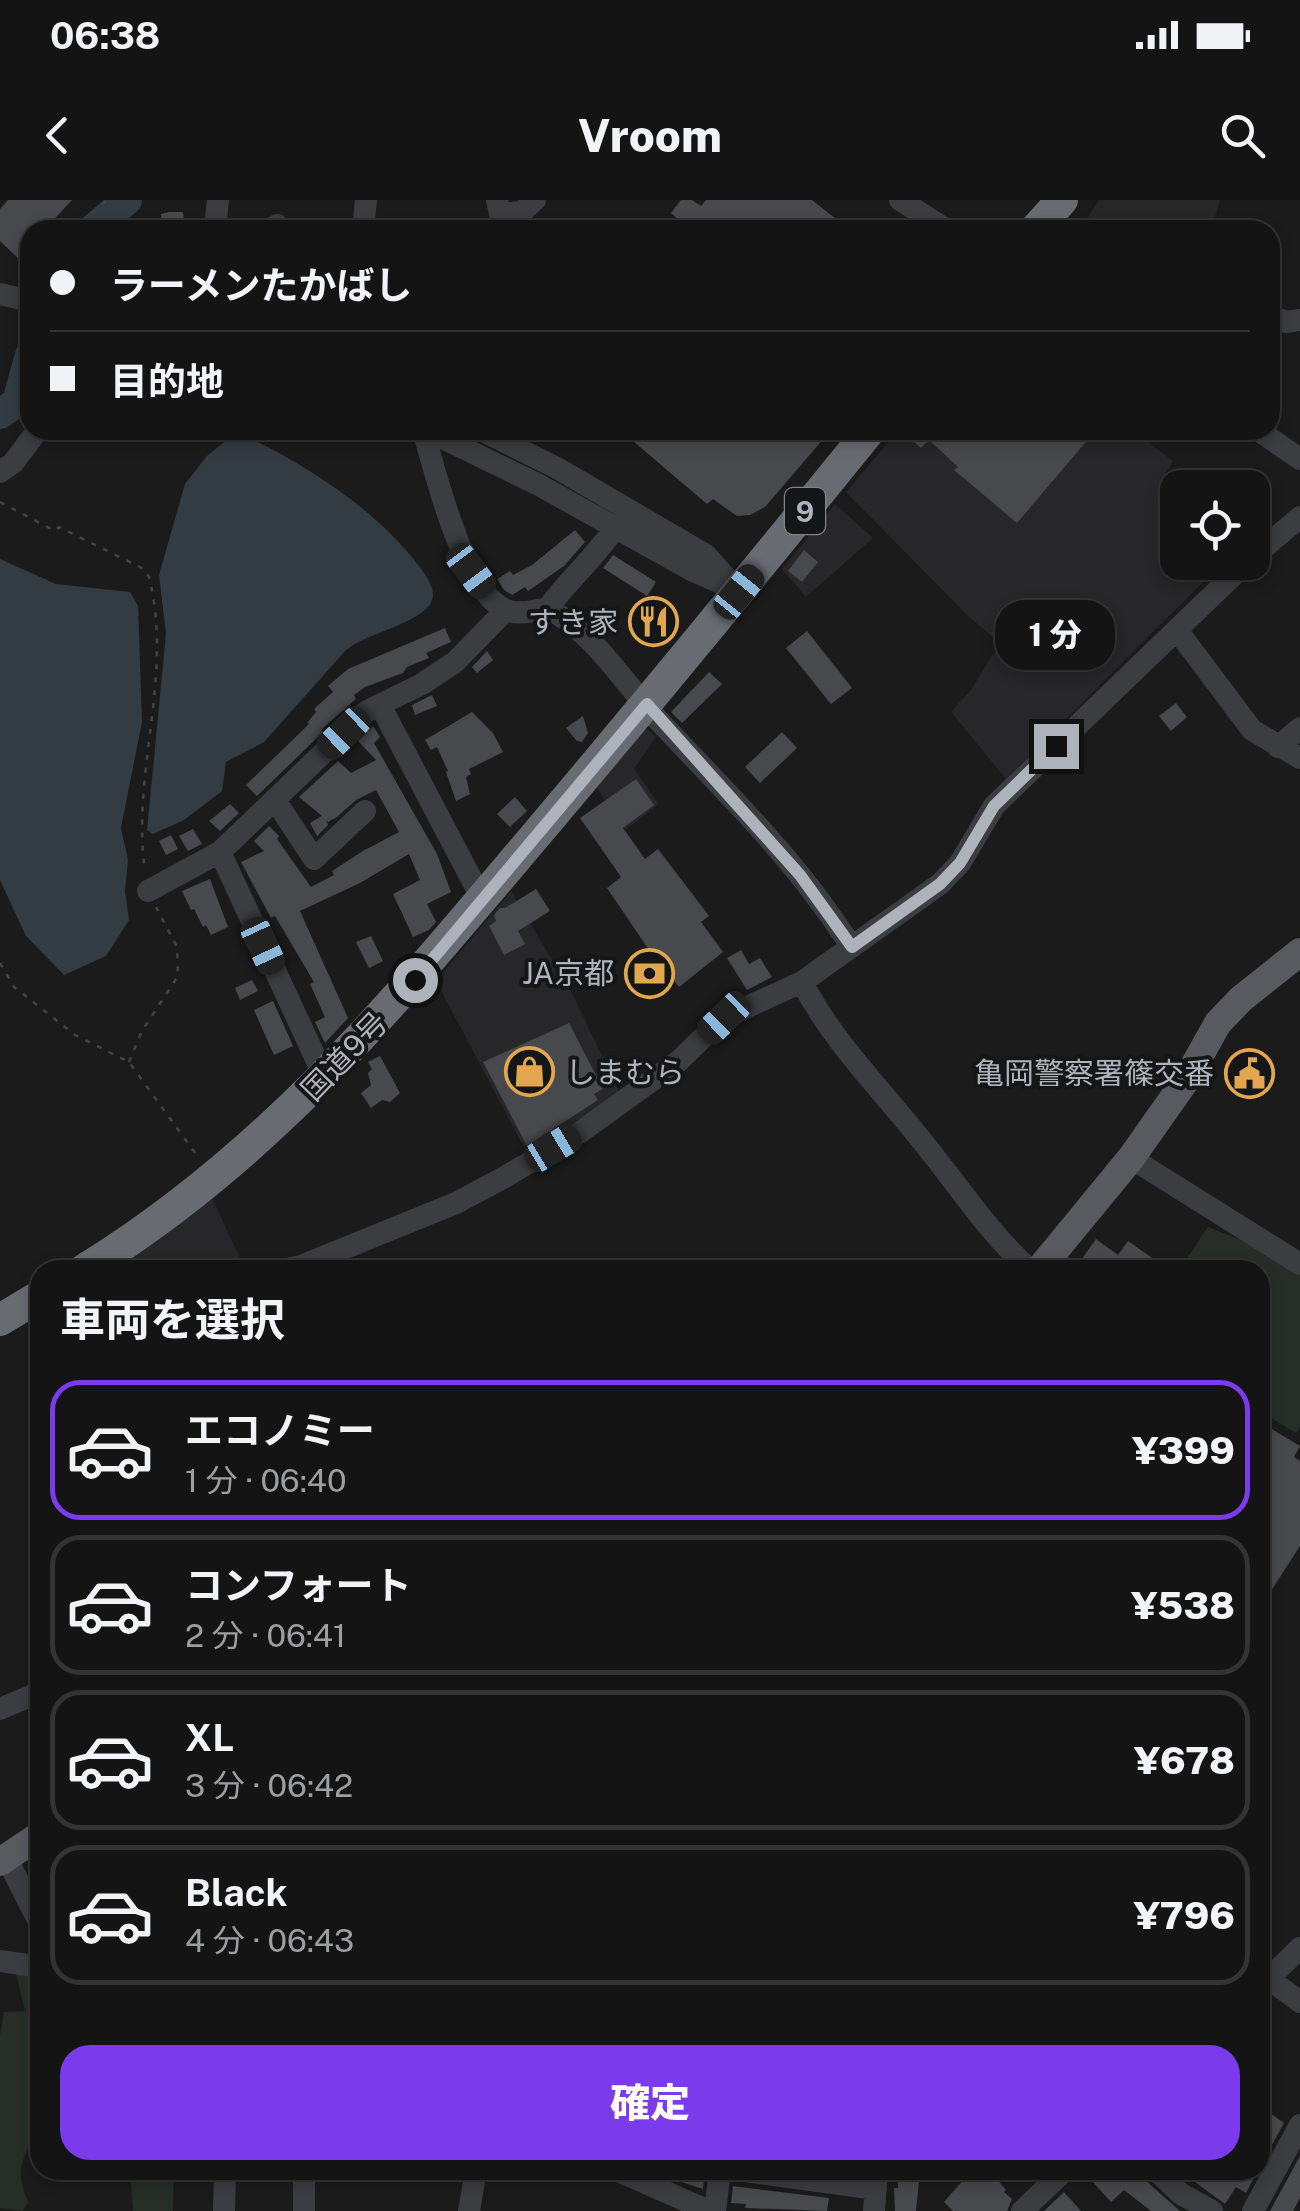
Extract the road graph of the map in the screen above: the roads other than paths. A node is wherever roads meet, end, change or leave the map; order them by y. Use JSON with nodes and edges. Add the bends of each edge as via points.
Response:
{"nodes":[{"id":1,"x":498,"y":200,"type":"edge"},
{"id":2,"x":534,"y":200,"type":"edge"},
{"id":3,"x":900,"y":200,"type":"edge"},
{"id":4,"x":1062,"y":200,"type":"edge"},
{"id":5,"x":931,"y":220,"type":"edge"},
{"id":6,"x":1045,"y":220,"type":"edge"},
{"id":7,"x":30,"y":440,"type":"edge"},
{"id":8,"x":428,"y":440,"type":"edge"},
{"id":9,"x":445,"y":440,"type":"edge"},
{"id":10,"x":500,"y":440,"type":"edge"},
{"id":11,"x":862,"y":440,"type":"edge"},
{"id":12,"x":1272,"y":440,"type":"edge"},
{"id":13,"x":1300,"y":459,"type":"edge"},
{"id":14,"x":0,"y":472,"type":"edge"},
{"id":15,"x":1300,"y":516,"type":"edge"},
{"id":16,"x":616,"y":526,"type":"junction"},
{"id":17,"x":1270,"y":542,"type":"edge"},
{"id":18,"x":1229,"y":580,"type":"edge"},
{"id":19,"x":739,"y":592,"type":"junction"},
{"id":20,"x":548,"y":608,"type":"junction"},
{"id":21,"x":505,"y":611,"type":"junction"},
{"id":22,"x":1177,"y":630,"type":"junction"},
{"id":23,"x":647,"y":704,"type":"junction"},
{"id":24,"x":380,"y":705,"type":"junction"},
{"id":25,"x":1300,"y":728,"type":"edge"},
{"id":26,"x":1278,"y":747,"type":"junction"},
{"id":27,"x":1300,"y":758,"type":"edge"},
{"id":28,"x":275,"y":800,"type":"junction"},
{"id":29,"x":366,"y":812,"type":"dead end"},
{"id":30,"x":220,"y":852,"type":"junction"},
{"id":31,"x":148,"y":891,"type":"road end"},
{"id":32,"x":482,"y":899,"type":"junction"},
{"id":33,"x":852,"y":947,"type":"junction"},
{"id":34,"x":1300,"y":952,"type":"edge"},
{"id":35,"x":802,"y":982,"type":"junction"},
{"id":36,"x":324,"y":1076,"type":"junction"},
{"id":37,"x":1131,"y":1158,"type":"junction"},
{"id":38,"x":99,"y":1260,"type":"edge"},
{"id":39,"x":316,"y":1260,"type":"edge"},
{"id":40,"x":1031,"y":1260,"type":"edge"},
{"id":41,"x":1051,"y":1260,"type":"edge"},
{"id":42,"x":1300,"y":1264,"type":"edge"},
{"id":43,"x":30,"y":1302,"type":"edge"},
{"id":44,"x":0,"y":1320,"type":"edge"},
{"id":45,"x":30,"y":1696,"type":"edge"},
{"id":46,"x":0,"y":1709,"type":"edge"},
{"id":47,"x":30,"y":1842,"type":"edge"},
{"id":48,"x":4,"y":1861,"type":"edge"},
{"id":49,"x":30,"y":1911,"type":"edge"},
{"id":50,"x":1300,"y":1948,"type":"edge"},
{"id":51,"x":0,"y":1961,"type":"edge"},
{"id":52,"x":30,"y":1966,"type":"edge"},
{"id":53,"x":1270,"y":1978,"type":"edge"},
{"id":54,"x":1270,"y":1986,"type":"edge"},
{"id":55,"x":1300,"y":2002,"type":"edge"},
{"id":56,"x":1300,"y":2125,"type":"edge"},
{"id":57,"x":1270,"y":2166,"type":"edge"},
{"id":58,"x":225,"y":2180,"type":"edge"},
{"id":59,"x":304,"y":2180,"type":"edge"},
{"id":60,"x":474,"y":2180,"type":"edge"},
{"id":61,"x":639,"y":2180,"type":"edge"},
{"id":62,"x":718,"y":2180,"type":"edge"},
{"id":63,"x":807,"y":2180,"type":"edge"},
{"id":64,"x":1055,"y":2180,"type":"edge"},
{"id":65,"x":1166,"y":2180,"type":"edge"},
{"id":66,"x":1263,"y":2180,"type":"edge"},
{"id":67,"x":876,"y":2190,"type":"edge"},
{"id":68,"x":224,"y":2211,"type":"edge"},
{"id":69,"x":304,"y":2211,"type":"edge"},
{"id":70,"x":469,"y":2211,"type":"edge"},
{"id":71,"x":712,"y":2211,"type":"edge"},
{"id":72,"x":1022,"y":2211,"type":"edge"},
{"id":73,"x":1212,"y":2211,"type":"edge"},
{"id":74,"x":1253,"y":2211,"type":"edge"}],
"edges":[{"from":1,"to":2,"type":"street","via":[[500,214],[522,212]]},
{"from":3,"to":5,"type":"street"},
{"from":4,"to":6,"type":"highway"},
{"from":7,"to":14,"type":"street"},
{"from":8,"to":21,"type":"street","via":[[471,571]]},
{"from":9,"to":16,"type":"street"},
{"from":10,"to":19,"type":"street","via":[[706,555]]},
{"from":11,"to":19,"type":"highway","name":"国道9号","number":"9"},
{"from":12,"to":13,"type":"street"},
{"from":15,"to":17,"type":"street"},
{"from":16,"to":19,"type":"street"},
{"from":16,"to":20,"type":"street"},
{"from":18,"to":22,"type":"street"},
{"from":19,"to":23,"type":"highway","name":"国道9号","number":"9"},
{"from":20,"to":21,"type":"street"},
{"from":20,"to":23,"type":"street","via":[[576,623]]},
{"from":21,"to":24,"type":"street","via":[[455,662]]},
{"from":22,"to":26,"type":"street","via":[[1252,730]]},
{"from":22,"to":33,"type":"street","via":[[994,806],[940,884]]},
{"from":23,"to":32,"type":"highway","name":"国道9号","number":"9"},
{"from":23,"to":33,"type":"street","via":[[800,875]]},
{"from":24,"to":28,"type":"street"},
{"from":24,"to":32,"type":"street"},
{"from":25,"to":26,"type":"street"},
{"from":26,"to":27,"type":"street"},
{"from":28,"to":29,"type":"street","via":[[314,859]]},
{"from":28,"to":30,"type":"street"},
{"from":30,"to":31,"type":"street"},
{"from":30,"to":36,"type":"street"},
{"from":32,"to":36,"type":"highway","name":"国道9号","number":"9"},
{"from":33,"to":35,"type":"street"},
{"from":34,"to":37,"type":"main road","via":[[1218,1023]]},
{"from":35,"to":39,"type":"street","via":[[724,1018],[679,1061],[502,1178]]},
{"from":35,"to":40,"type":"street","via":[[818,1014],[969,1206],[1004,1247]]},
{"from":36,"to":38,"type":"highway","name":"国道9号","number":"9","via":[[212,1178]]},
{"from":37,"to":41,"type":"main road"},
{"from":37,"to":42,"type":"street"},
{"from":43,"to":44,"type":"highway"},
{"from":45,"to":46,"type":"street"},
{"from":47,"to":48,"type":"main road"},
{"from":48,"to":49,"type":"street"},
{"from":50,"to":53,"type":"street"},
{"from":51,"to":52,"type":"street"},
{"from":54,"to":55,"type":"street"},
{"from":56,"to":57,"type":"street"},
{"from":58,"to":68,"type":"street"},
{"from":59,"to":69,"type":"street"},
{"from":60,"to":70,"type":"street"},
{"from":61,"to":71,"type":"street"},
{"from":62,"to":71,"type":"street"},
{"from":63,"to":67,"type":"street"},
{"from":64,"to":72,"type":"street"},
{"from":65,"to":73,"type":"street"},
{"from":66,"to":74,"type":"street"}]}
